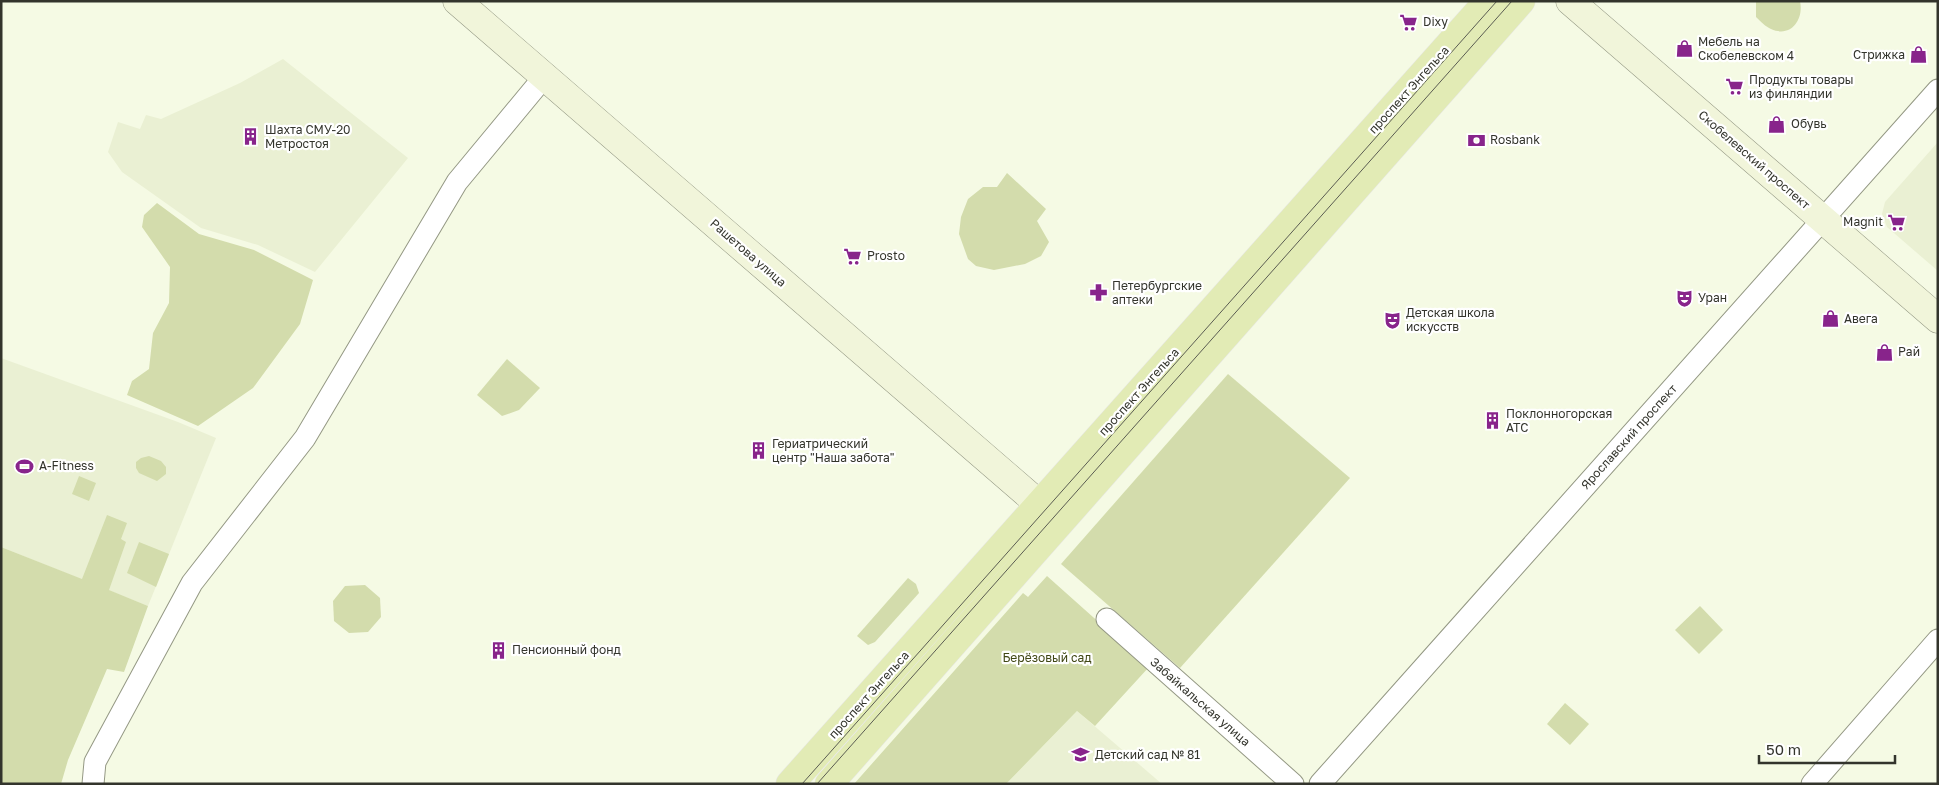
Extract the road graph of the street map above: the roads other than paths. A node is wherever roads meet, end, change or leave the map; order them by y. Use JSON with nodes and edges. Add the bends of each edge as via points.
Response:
{"nodes":[{"id":1,"x":457,"y":1,"type":"edge"},
{"id":2,"x":1488,"y":1,"type":"edge"},
{"id":3,"x":1521,"y":1,"type":"edge"},
{"id":4,"x":1570,"y":1,"type":"edge"},
{"id":5,"x":544,"y":77,"type":"junction"},
{"id":6,"x":1938,"y":90,"type":"edge"},
{"id":7,"x":1823,"y":219,"type":"junction"},
{"id":8,"x":1938,"y":318,"type":"edge"},
{"id":9,"x":1040,"y":504,"type":"junction"},
{"id":10,"x":1060,"y":522,"type":"junction"},
{"id":11,"x":1107,"y":619,"type":"dead end"},
{"id":12,"x":1938,"y":640,"type":"edge"},
{"id":13,"x":93,"y":784,"type":"edge"},
{"id":14,"x":790,"y":784,"type":"edge"},
{"id":15,"x":829,"y":784,"type":"edge"},
{"id":16,"x":1294,"y":784,"type":"edge"},
{"id":17,"x":1320,"y":784,"type":"edge"},
{"id":18,"x":1812,"y":784,"type":"edge"}],
"edges":[{"from":1,"to":5,"type":"street","name":"Рашетова улица"},
{"from":2,"to":9,"type":"main road","name":"проспект Энгельса"},
{"from":3,"to":10,"type":"main road","name":"проспект Энгельса"},
{"from":4,"to":7,"type":"street","name":"Скобелевский проспект"},
{"from":5,"to":9,"type":"street","name":"Рашетова улица"},
{"from":5,"to":13,"type":"street","via":[[457,182],[305,438],[192,583],[94,762]]},
{"from":6,"to":7,"type":"street","name":"Ярославский проспект"},
{"from":7,"to":8,"type":"street","name":"Скобелевский проспект"},
{"from":7,"to":17,"type":"street","name":"Ярославский проспект"},
{"from":9,"to":10,"type":"main road"},
{"from":9,"to":14,"type":"main road","name":"проспект Энгельса"},
{"from":10,"to":15,"type":"main road","name":"проспект Энгельса"},
{"from":11,"to":16,"type":"street","name":"Забайкальская улица"},
{"from":12,"to":18,"type":"street"}]}
